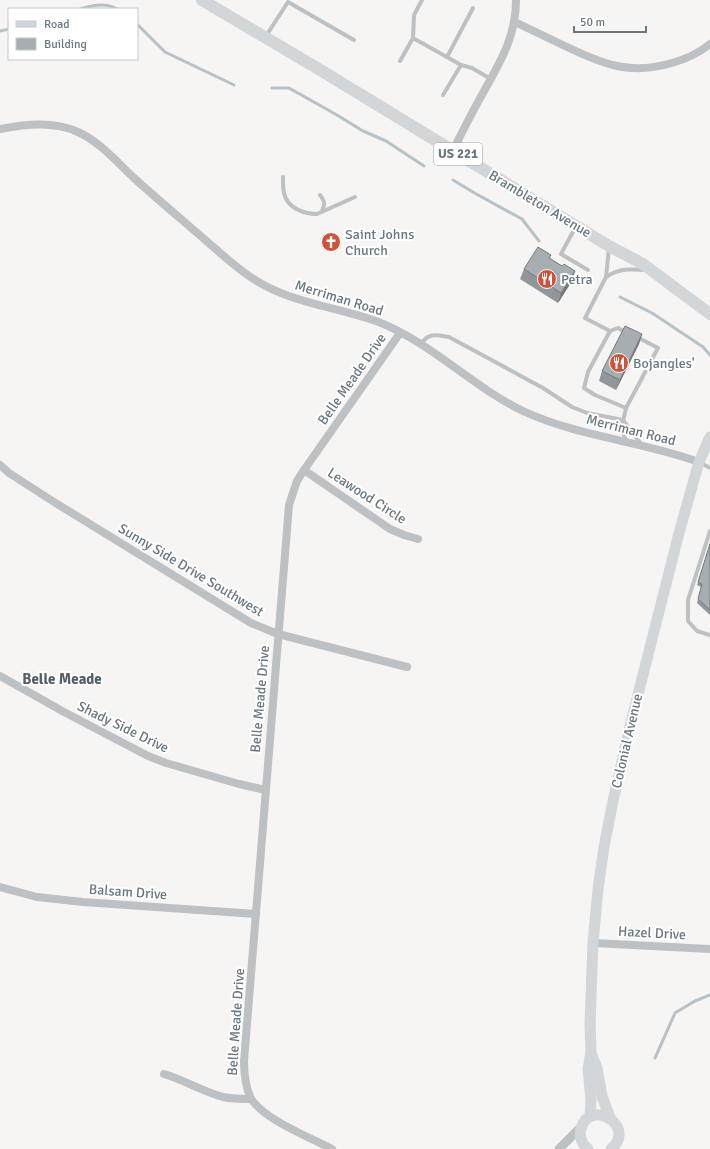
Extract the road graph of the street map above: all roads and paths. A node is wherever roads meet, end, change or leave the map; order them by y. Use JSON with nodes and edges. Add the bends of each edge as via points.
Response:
{"nodes":[{"id":1,"x":202,"y":0,"type":"edge"},
{"id":2,"x":422,"y":0,"type":"edge"},
{"id":3,"x":516,"y":0,"type":"edge"},
{"id":4,"x":473,"y":8,"type":"dead end"},
{"id":5,"x":515,"y":22,"type":"junction"},
{"id":6,"x":265,"y":38,"type":"junction"},
{"id":7,"x":413,"y":38,"type":"junction"},
{"id":8,"x":354,"y":40,"type":"dead end"},
{"id":9,"x":710,"y":44,"type":"edge"},
{"id":10,"x":447,"y":57,"type":"junction"},
{"id":11,"x":400,"y":61,"type":"dead end"},
{"id":12,"x":461,"y":65,"type":"junction"},
{"id":13,"x":491,"y":79,"type":"junction"},
{"id":14,"x":443,"y":94,"type":"dead end"},
{"id":15,"x":0,"y":129,"type":"edge"},
{"id":16,"x":453,"y":150,"type":"junction"},
{"id":17,"x":283,"y":177,"type":"dead end"},
{"id":18,"x":320,"y":195,"type":"dead end"},
{"id":19,"x":355,"y":196,"type":"dead end"},
{"id":20,"x":322,"y":211,"type":"junction"},
{"id":21,"x":576,"y":226,"type":"junction"},
{"id":22,"x":609,"y":246,"type":"junction"},
{"id":23,"x":588,"y":270,"type":"dead end"},
{"id":24,"x":652,"y":270,"type":"junction"},
{"id":25,"x":606,"y":277,"type":"junction"},
{"id":26,"x":710,"y":314,"type":"edge"},
{"id":27,"x":610,"y":331,"type":"junction"},
{"id":28,"x":400,"y":333,"type":"junction"},
{"id":29,"x":420,"y":344,"type":"junction"},
{"id":30,"x":626,"y":408,"type":"junction"},
{"id":31,"x":622,"y":420,"type":"junction"},
{"id":32,"x":710,"y":437,"type":"edge"},
{"id":33,"x":627,"y":442,"type":"junction"},
{"id":34,"x":643,"y":446,"type":"junction"},
{"id":35,"x":699,"y":462,"type":"junction"},
{"id":36,"x":0,"y":465,"type":"edge"},
{"id":37,"x":710,"y":468,"type":"edge"},
{"id":38,"x":304,"y":470,"type":"junction"},
{"id":39,"x":710,"y":531,"type":"edge"},
{"id":40,"x":418,"y":539,"type":"dead end"},
{"id":41,"x":278,"y":634,"type":"junction"},
{"id":42,"x":710,"y":635,"type":"edge"},
{"id":43,"x":407,"y":667,"type":"dead end"},
{"id":44,"x":0,"y":676,"type":"edge"},
{"id":45,"x":266,"y":790,"type":"junction"},
{"id":46,"x":0,"y":887,"type":"edge"},
{"id":47,"x":256,"y":914,"type":"junction"},
{"id":48,"x":593,"y":943,"type":"junction"},
{"id":49,"x":710,"y":949,"type":"edge"},
{"id":50,"x":591,"y":1052,"type":"junction"},
{"id":51,"x":164,"y":1074,"type":"dead end"},
{"id":52,"x":250,"y":1099,"type":"junction"},
{"id":53,"x":610,"y":1118,"type":"junction"},
{"id":54,"x":586,"y":1121,"type":"junction"},
{"id":55,"x":618,"y":1134,"type":"junction"},
{"id":56,"x":332,"y":1149,"type":"edge"},
{"id":57,"x":558,"y":1149,"type":"edge"},
{"id":58,"x":587,"y":1149,"type":"edge"},
{"id":59,"x":611,"y":1149,"type":"edge"},
{"id":60,"x":622,"y":1149,"type":"edge"}],
"edges":[{"from":1,"to":6,"type":"main road","name":"Brambleton Avenue","number":"US 221"},
{"from":2,"to":7,"type":"lane","via":[[414,15]]},
{"from":3,"to":5,"type":"street"},
{"from":4,"to":10,"type":"lane"},
{"from":5,"to":9,"type":"street","via":[[598,62],[630,68],[678,62]]},
{"from":5,"to":13,"type":"street","via":[[506,50]]},
{"from":6,"to":8,"type":"lane","via":[[288,2]]},
{"from":6,"to":16,"type":"main road","name":"Brambleton Avenue","number":"US 221"},
{"from":7,"to":10,"type":"lane"},
{"from":7,"to":11,"type":"lane"},
{"from":10,"to":12,"type":"lane"},
{"from":12,"to":13,"type":"lane"},
{"from":12,"to":14,"type":"lane"},
{"from":13,"to":16,"type":"street"},
{"from":15,"to":28,"type":"street","name":"Merriman Road","via":[[38,124],[65,127],[78,132],[90,139],[248,276],[264,286],[299,300],[376,322]]},
{"from":16,"to":21,"type":"main road","name":"Brambleton Avenue","number":"US 221"},
{"from":17,"to":20,"type":"lane","via":[[284,194],[294,208],[310,214]]},
{"from":18,"to":20,"type":"lane","via":[[325,205]]},
{"from":19,"to":20,"type":"lane"},
{"from":21,"to":22,"type":"main road","name":"Brambleton Avenue","number":"US 221"},
{"from":21,"to":23,"type":"lane","via":[[561,254]]},
{"from":22,"to":24,"type":"main road","name":"Brambleton Avenue","number":"US 221"},
{"from":22,"to":25,"type":"lane"},
{"from":24,"to":25,"type":"lane","via":[[626,269]]},
{"from":24,"to":26,"type":"main road","name":"Brambleton Avenue","number":"US 221"},
{"from":25,"to":27,"type":"lane","via":[[585,318]]},
{"from":27,"to":30,"type":"lane","via":[[588,372],[584,388],[594,395]]},
{"from":27,"to":30,"type":"lane","via":[[618,328],[658,348]]},
{"from":28,"to":29,"type":"street","name":"Merriman Road"},
{"from":28,"to":38,"type":"street","name":"Belle Meade Drive"},
{"from":29,"to":31,"type":"lane","via":[[425,338],[435,334],[449,337],[543,388],[572,407]]},
{"from":29,"to":33,"type":"street","name":"Merriman Road","via":[[521,410],[564,427]]},
{"from":30,"to":31,"type":"lane"},
{"from":31,"to":33,"type":"lane","via":[[622,431]]},
{"from":31,"to":34,"type":"lane"},
{"from":32,"to":35,"type":"main road","name":"Colonial Avenue"},
{"from":33,"to":34,"type":"street","name":"Merriman Road"},
{"from":34,"to":35,"type":"street","name":"Merriman Road"},
{"from":35,"to":37,"type":"lane"},
{"from":35,"to":48,"type":"main road","name":"Colonial Avenue","via":[[613,801],[598,889]]},
{"from":36,"to":41,"type":"street","name":"Sunny Side Drive Southwest","via":[[47,498],[217,603],[251,623]]},
{"from":38,"to":40,"type":"street","name":"Leawood Circle","via":[[390,529]]},
{"from":38,"to":41,"type":"street","name":"Belle Meade Drive","via":[[297,481],[289,505]]},
{"from":39,"to":42,"type":"lane","via":[[688,600],[688,621],[697,631]]},
{"from":41,"to":43,"type":"street","name":"Sunny Side Drive Southwest"},
{"from":41,"to":45,"type":"street","name":"Belle Meade Drive"},
{"from":44,"to":45,"type":"street","name":"Shady Side Drive","via":[[148,756]]},
{"from":45,"to":47,"type":"street","name":"Belle Meade Drive"},
{"from":46,"to":47,"type":"street","name":"Balsam Drive","via":[[37,896],[83,902]]},
{"from":47,"to":52,"type":"street","name":"Belle Meade Drive","via":[[244,1061],[244,1078]]},
{"from":48,"to":49,"type":"street","name":"Hazel Drive"},
{"from":48,"to":50,"type":"main road","name":"Colonial Avenue"},
{"from":50,"to":53,"type":"main road","name":"Colonial Avenue"},
{"from":50,"to":54,"type":"main road","name":"Colonial Avenue","via":[[588,1069],[591,1100]]},
{"from":51,"to":52,"type":"street","via":[[223,1097]]},
{"from":52,"to":56,"type":"street","via":[[268,1116]]},
{"from":53,"to":54,"type":"main road","via":[[600,1115]]},
{"from":53,"to":55,"type":"main road","name":"Colonial Avenue","via":[[616,1125]]},
{"from":54,"to":57,"type":"street"},
{"from":54,"to":58,"type":"main road","name":"Colonial Avenue","via":[[581,1130],[581,1140]]},
{"from":55,"to":59,"type":"main road","via":[[617,1141]]},
{"from":55,"to":60,"type":"main road","name":"Colonial Avenue"}]}
